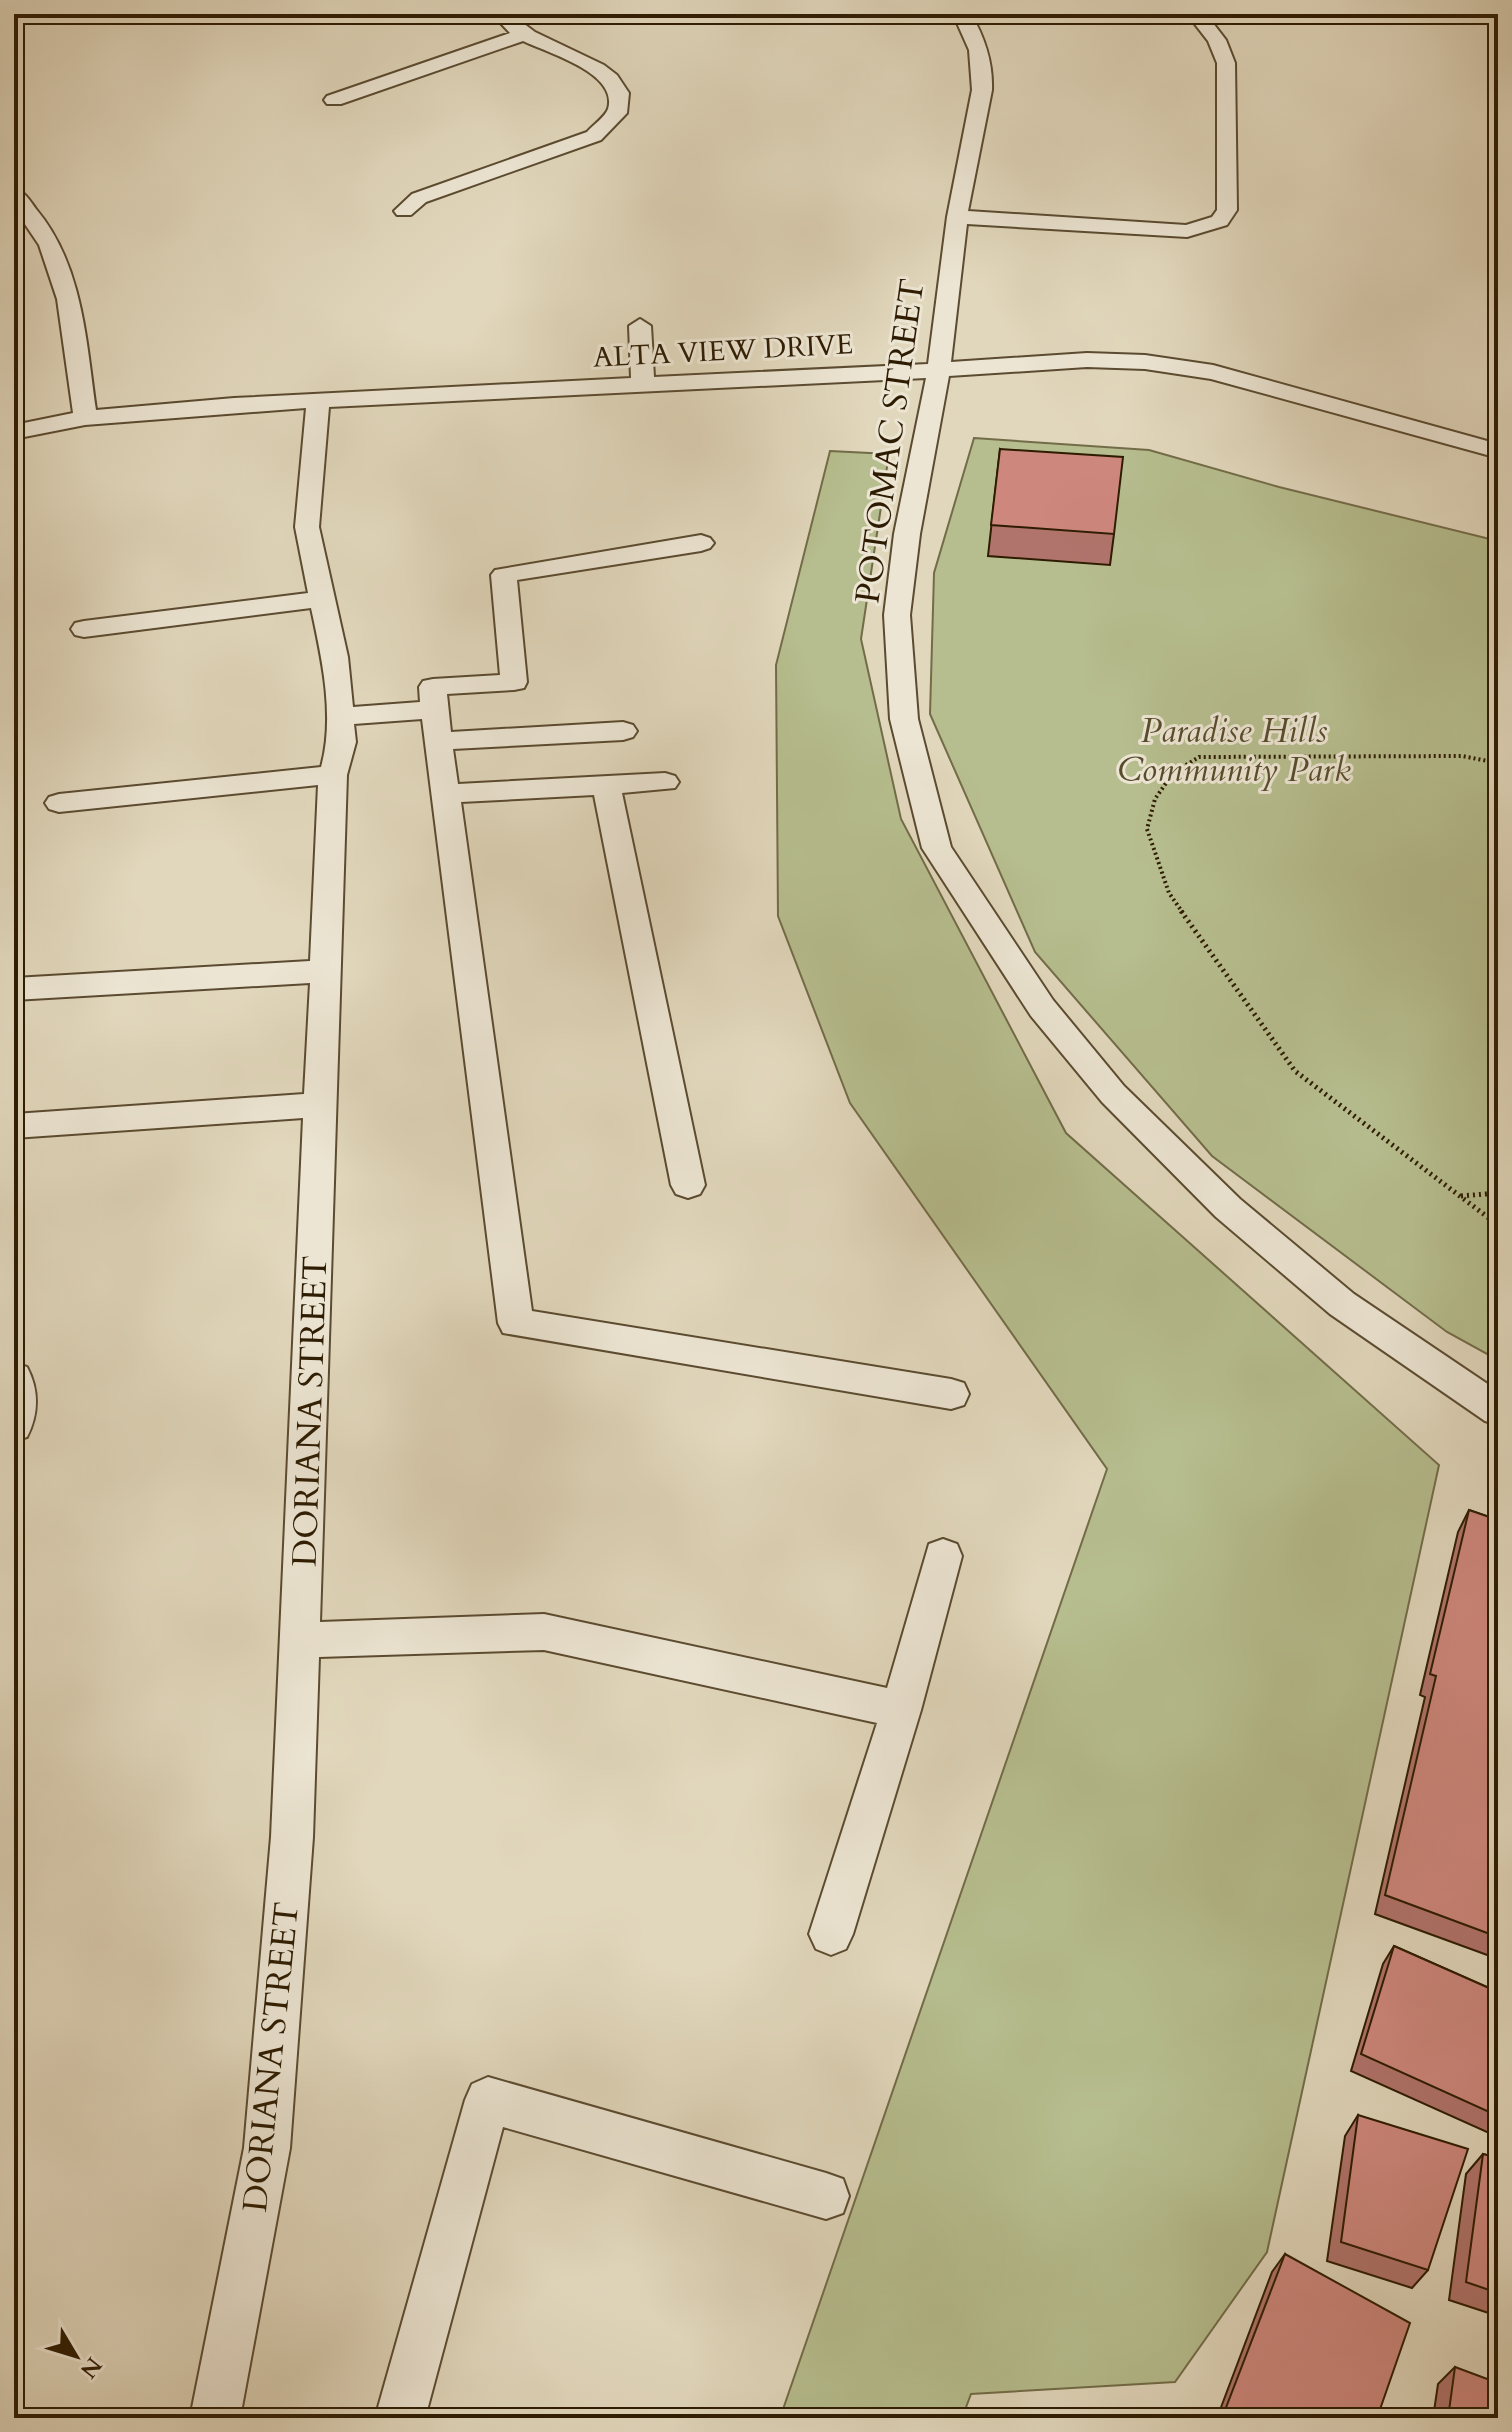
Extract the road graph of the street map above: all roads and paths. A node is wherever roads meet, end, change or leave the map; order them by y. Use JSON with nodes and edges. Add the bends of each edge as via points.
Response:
{"nodes":[{"id":1,"x":501,"y":14,"type":"edge"},
{"id":2,"x":962,"y":14,"type":"edge"},
{"id":3,"x":1196,"y":14,"type":"edge"},
{"id":4,"x":1402,"y":14,"type":"edge"},
{"id":5,"x":1498,"y":18,"type":"edge"},
{"id":6,"x":524,"y":34,"type":"junction"},
{"id":7,"x":334,"y":100,"type":"dead end"},
{"id":8,"x":14,"y":195,"type":"edge"},
{"id":9,"x":404,"y":211,"type":"dead end"},
{"id":10,"x":957,"y":217,"type":"junction"},
{"id":11,"x":640,"y":326,"type":"dead end"},
{"id":12,"x":939,"y":370,"type":"junction"},
{"id":13,"x":643,"y":384,"type":"junction"},
{"id":14,"x":318,"y":402,"type":"junction"},
{"id":15,"x":85,"y":418,"type":"junction"},
{"id":16,"x":14,"y":432,"type":"edge"},
{"id":17,"x":1498,"y":451,"type":"edge"},
{"id":18,"x":701,"y":543,"type":"dead end"},
{"id":19,"x":322,"y":599,"type":"junction"},
{"id":20,"x":84,"y":629,"type":"dead end"},
{"id":21,"x":340,"y":716,"type":"junction"},
{"id":22,"x":436,"y":725,"type":"junction"},
{"id":23,"x":623,"y":731,"type":"dead end"},
{"id":24,"x":1498,"y":763,"type":"edge"},
{"id":25,"x":333,"y":775,"type":"junction"},
{"id":26,"x":665,"y":782,"type":"dead end"},
{"id":27,"x":606,"y":785,"type":"junction"},
{"id":28,"x":444,"y":794,"type":"junction"},
{"id":29,"x":59,"y":803,"type":"dead end"},
{"id":30,"x":326,"y":971,"type":"junction"},
{"id":31,"x":14,"y":989,"type":"edge"},
{"id":32,"x":321,"y":1105,"type":"junction"},
{"id":33,"x":14,"y":1126,"type":"edge"},
{"id":34,"x":688,"y":1185,"type":"dead end"},
{"id":35,"x":1498,"y":1193,"type":"edge"},
{"id":36,"x":1460,"y":1196,"type":"junction"},
{"id":37,"x":1498,"y":1225,"type":"edge"},
{"id":38,"x":14,"y":1377,"type":"edge"},
{"id":39,"x":951,"y":1394,"type":"dead end"},
{"id":40,"x":1498,"y":1410,"type":"edge"},
{"id":41,"x":14,"y":1426,"type":"edge"},
{"id":42,"x":943,"y":1556,"type":"dead end"},
{"id":43,"x":300,"y":1640,"type":"junction"},
{"id":44,"x":901,"y":1710,"type":"junction"},
{"id":45,"x":831,"y":1934,"type":"dead end"},
{"id":46,"x":826,"y":2196,"type":"dead end"},
{"id":47,"x":215,"y":2418,"type":"edge"},
{"id":48,"x":400,"y":2418,"type":"edge"}],
"edges":[{"from":1,"to":6,"type":"street"},
{"from":2,"to":10,"type":"street","name":"POTOMAC STREET","via":[[984,69]]},
{"from":3,"to":10,"type":"street","via":[[1217,40],[1226,63],[1227,210],[1220,221],[1187,231]]},
{"from":4,"to":5,"type":"street"},
{"from":6,"to":7,"type":"street"},
{"from":6,"to":9,"type":"street","via":[[604,74],[619,93],[617,113],[594,136],[419,198]]},
{"from":8,"to":15,"type":"street","via":[[41,226],[59,261]]},
{"from":10,"to":12,"type":"street","name":"POTOMAC STREET"},
{"from":11,"to":13,"type":"street"},
{"from":12,"to":13,"type":"street","name":"ALTA VIEW DRIVE"},
{"from":12,"to":17,"type":"street","name":"ALTA VIEW DRIVE","via":[[1087,360],[1188,367]]},
{"from":12,"to":40,"type":"street","name":"POTOMAC STREET","via":[[897,615],[904,719],[937,848],[1042,1008],[1113,1094],[1228,1208],[1342,1304]]},
{"from":13,"to":14,"type":"street","name":"ALTA VIEW DRIVE"},
{"from":14,"to":15,"type":"street","name":"ALTA VIEW DRIVE"},
{"from":14,"to":19,"type":"street","name":"DORIANA STREET","via":[[307,527]]},
{"from":15,"to":16,"type":"street","name":"ALTA VIEW DRIVE"},
{"from":18,"to":22,"type":"street","via":[[504,575],[514,682],[433,687]]},
{"from":19,"to":20,"type":"street"},
{"from":19,"to":21,"type":"street","name":"DORIANA STREET","via":[[335,657]]},
{"from":21,"to":22,"type":"street"},
{"from":21,"to":25,"type":"street","name":"DORIANA STREET","via":[[342,742]]},
{"from":22,"to":23,"type":"street"},
{"from":22,"to":28,"type":"street"},
{"from":24,"to":36,"type":"path","via":[[1462,756],[1199,757],[1173,773],[1155,799],[1147,829],[1169,893],[1295,1071]]},
{"from":25,"to":29,"type":"street"},
{"from":25,"to":30,"type":"street","name":"DORIANA STREET"},
{"from":26,"to":27,"type":"street"},
{"from":27,"to":28,"type":"street"},
{"from":27,"to":34,"type":"street"},
{"from":28,"to":39,"type":"street","via":[[516,1323]]},
{"from":30,"to":31,"type":"street"},
{"from":30,"to":32,"type":"street","name":"DORIANA STREET"},
{"from":32,"to":33,"type":"street"},
{"from":32,"to":43,"type":"street","name":"DORIANA STREET"},
{"from":35,"to":36,"type":"path"},
{"from":36,"to":37,"type":"path"},
{"from":38,"to":41,"type":"street","via":[[19,1392]]},
{"from":42,"to":44,"type":"street"},
{"from":43,"to":44,"type":"street","via":[[544,1632]]},
{"from":43,"to":47,"type":"street","name":"DORIANA STREET","via":[[292,1837],[267,2148]]},
{"from":44,"to":45,"type":"street"},
{"from":46,"to":48,"type":"street","via":[[488,2100]]}]}
